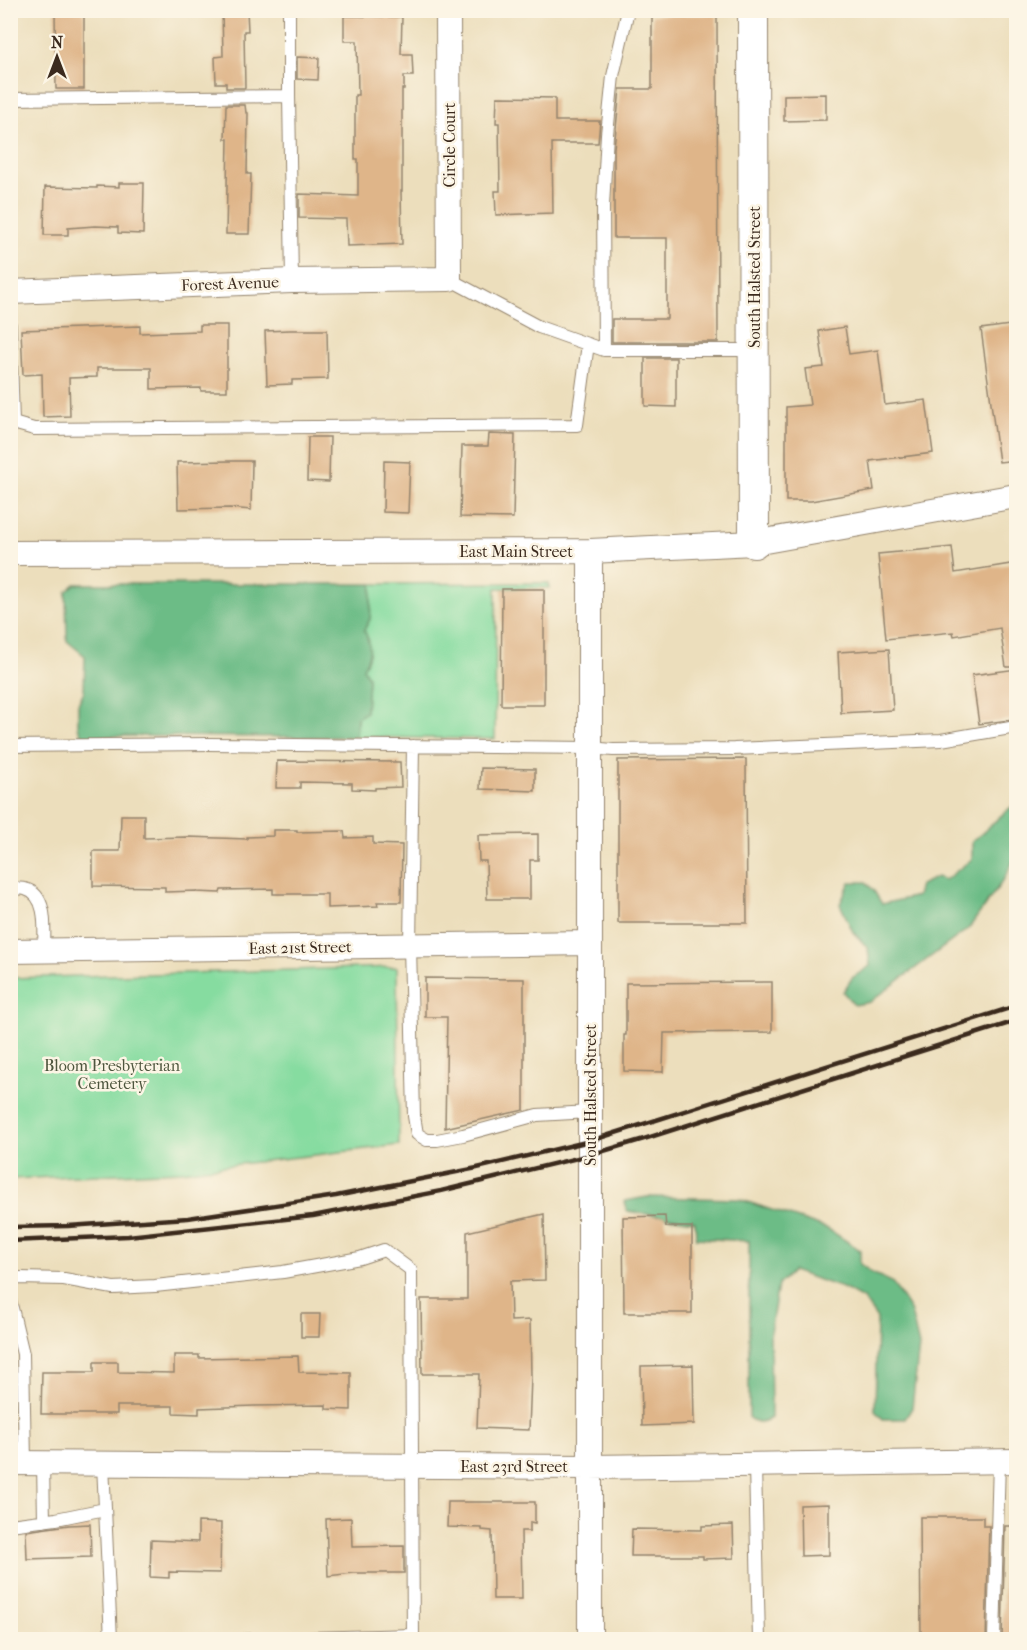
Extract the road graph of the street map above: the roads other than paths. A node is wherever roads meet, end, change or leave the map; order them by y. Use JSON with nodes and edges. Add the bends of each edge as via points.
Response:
{"nodes":[{"id":1,"x":289,"y":10,"type":"edge"},
{"id":2,"x":448,"y":10,"type":"edge"},
{"id":3,"x":628,"y":10,"type":"edge"},
{"id":4,"x":753,"y":10,"type":"edge"},
{"id":5,"x":289,"y":96,"type":"junction"},
{"id":6,"x":10,"y":99,"type":"edge"},
{"id":7,"x":450,"y":279,"type":"junction"},
{"id":8,"x":292,"y":281,"type":"junction"},
{"id":9,"x":10,"y":292,"type":"edge"},
{"id":10,"x":10,"y":325,"type":"edge"},
{"id":11,"x":588,"y":344,"type":"junction"},
{"id":12,"x":604,"y":350,"type":"junction"},
{"id":13,"x":755,"y":350,"type":"junction"},
{"id":14,"x":12,"y":416,"type":"edge"},
{"id":15,"x":1017,"y":496,"type":"edge"},
{"id":16,"x":754,"y":543,"type":"junction"},
{"id":17,"x":590,"y":551,"type":"junction"},
{"id":18,"x":10,"y":553,"type":"edge"},
{"id":19,"x":1017,"y":727,"type":"edge"},
{"id":20,"x":10,"y":746,"type":"edge"},
{"id":21,"x":413,"y":746,"type":"junction"},
{"id":22,"x":590,"y":748,"type":"junction"},
{"id":23,"x":10,"y":889,"type":"edge"},
{"id":24,"x":590,"y":943,"type":"junction"},
{"id":25,"x":410,"y":945,"type":"junction"},
{"id":26,"x":10,"y":951,"type":"edge"},
{"id":27,"x":44,"y":951,"type":"junction"},
{"id":28,"x":590,"y":1112,"type":"junction"},
{"id":29,"x":10,"y":1280,"type":"edge"},
{"id":30,"x":10,"y":1300,"type":"edge"},
{"id":31,"x":1008,"y":1461,"type":"edge"},
{"id":32,"x":26,"y":1463,"type":"edge"},
{"id":33,"x":103,"y":1464,"type":"junction"},
{"id":34,"x":755,"y":1465,"type":"junction"},
{"id":35,"x":412,"y":1466,"type":"junction"},
{"id":36,"x":590,"y":1467,"type":"junction"},
{"id":37,"x":105,"y":1509,"type":"junction"},
{"id":38,"x":44,"y":1521,"type":"junction"},
{"id":39,"x":10,"y":1525,"type":"edge"},
{"id":40,"x":413,"y":1637,"type":"edge"},
{"id":41,"x":111,"y":1640,"type":"edge"},
{"id":42,"x":241,"y":1640,"type":"edge"},
{"id":43,"x":590,"y":1640,"type":"edge"},
{"id":44,"x":759,"y":1640,"type":"edge"},
{"id":45,"x":994,"y":1640,"type":"edge"}],
"edges":[{"from":1,"to":5,"type":"lane"},
{"from":2,"to":7,"type":"street","name":"Circle Court"},
{"from":3,"to":12,"type":"lane","via":[[613,76],[607,134]]},
{"from":4,"to":13,"type":"street","name":"South Halsted Street"},
{"from":5,"to":6,"type":"lane"},
{"from":5,"to":8,"type":"lane"},
{"from":7,"to":8,"type":"street","name":"Forest Avenue"},
{"from":7,"to":11,"type":"lane","via":[[539,327]]},
{"from":8,"to":9,"type":"street","name":"Forest Avenue"},
{"from":10,"to":14,"type":"lane"},
{"from":11,"to":12,"type":"lane"},
{"from":11,"to":14,"type":"lane","via":[[577,425],[34,429],[13,423]]},
{"from":12,"to":13,"type":"lane"},
{"from":13,"to":16,"type":"street","name":"South Halsted Street"},
{"from":15,"to":16,"type":"street","name":"East Main Street"},
{"from":16,"to":17,"type":"street","name":"East Main Street"},
{"from":17,"to":18,"type":"street","name":"East Main Street"},
{"from":17,"to":22,"type":"street","name":"South Halsted Street"},
{"from":19,"to":22,"type":"lane","via":[[941,740],[734,749]]},
{"from":20,"to":21,"type":"lane"},
{"from":21,"to":22,"type":"lane"},
{"from":21,"to":25,"type":"lane"},
{"from":22,"to":24,"type":"street","name":"South Halsted Street"},
{"from":23,"to":27,"type":"lane","via":[[26,889],[37,897],[44,910]]},
{"from":24,"to":25,"type":"street","name":"East 21st Street"},
{"from":24,"to":28,"type":"street","name":"South Halsted Street"},
{"from":25,"to":27,"type":"street","name":"East 21st Street"},
{"from":25,"to":28,"type":"lane","via":[[417,1134],[437,1140],[537,1114]]},
{"from":26,"to":27,"type":"street","name":"East 21st Street"},
{"from":28,"to":36,"type":"street","name":"South Halsted Street"},
{"from":29,"to":35,"type":"lane","via":[[64,1279],[113,1288],[155,1286],[283,1272],[384,1250],[411,1269]]},
{"from":30,"to":32,"type":"lane","via":[[23,1354]]},
{"from":31,"to":34,"type":"street","name":"East 23rd Street"},
{"from":31,"to":45,"type":"lane"},
{"from":32,"to":33,"type":"street","name":"East 23rd Street"},
{"from":32,"to":38,"type":"lane"},
{"from":33,"to":35,"type":"street","name":"East 23rd Street"},
{"from":33,"to":37,"type":"lane"},
{"from":34,"to":36,"type":"street","name":"East 23rd Street"},
{"from":34,"to":44,"type":"lane"},
{"from":35,"to":36,"type":"street","name":"East 23rd Street"},
{"from":35,"to":40,"type":"lane"},
{"from":36,"to":43,"type":"street","name":"South Halsted Street"},
{"from":37,"to":38,"type":"lane"},
{"from":37,"to":41,"type":"lane"},
{"from":38,"to":39,"type":"lane"},
{"from":40,"to":42,"type":"lane"}]}
